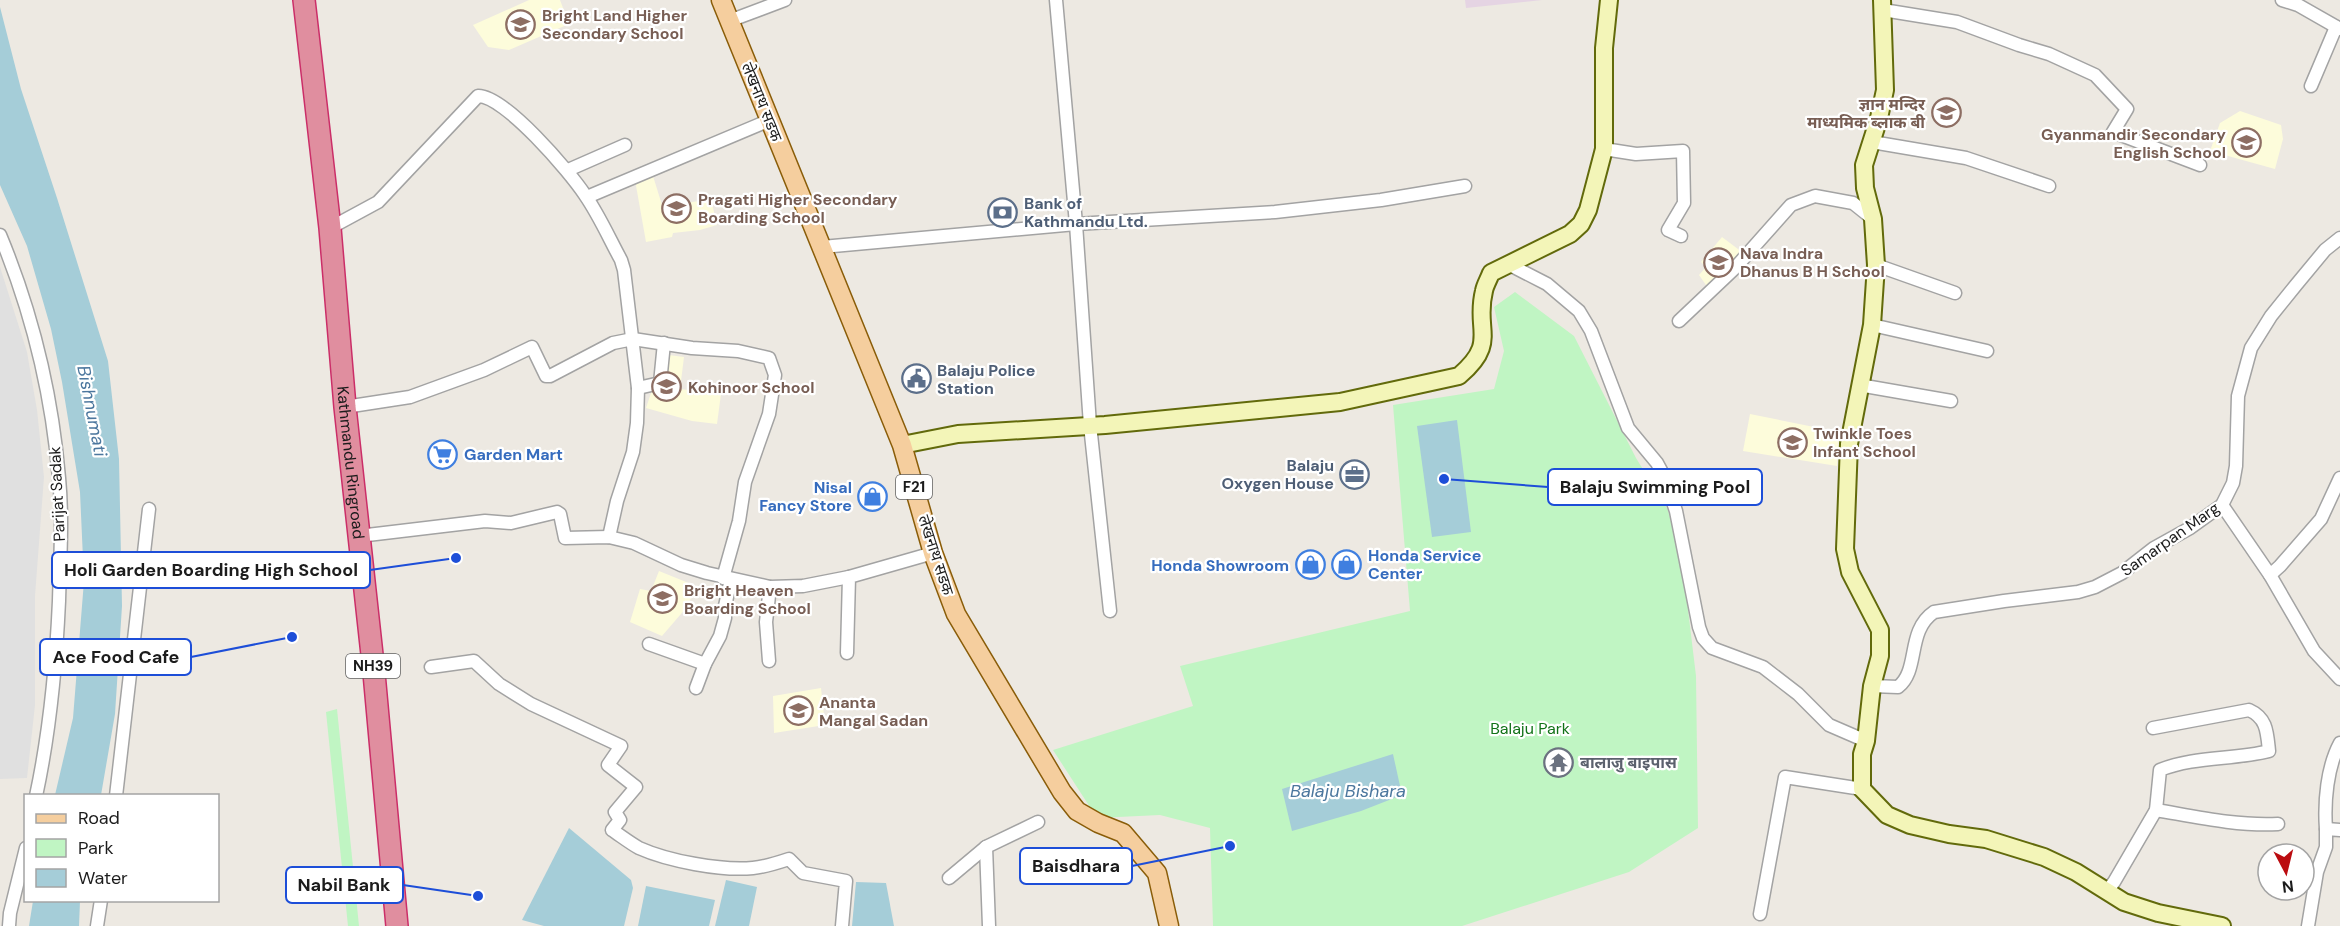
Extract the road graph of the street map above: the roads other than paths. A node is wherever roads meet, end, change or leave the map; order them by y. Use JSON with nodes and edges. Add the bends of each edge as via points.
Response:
{"nodes":[{"id":1,"x":304,"y":0,"type":"edge"},
{"id":2,"x":721,"y":0,"type":"edge"},
{"id":3,"x":785,"y":0,"type":"edge"},
{"id":4,"x":1056,"y":0,"type":"edge"},
{"id":5,"x":1609,"y":0,"type":"edge"},
{"id":6,"x":2282,"y":0,"type":"edge"},
{"id":7,"x":1883,"y":5,"type":"edge"},
{"id":8,"x":729,"y":21,"type":"junction"},
{"id":9,"x":2338,"y":28,"type":"edge"},
{"id":10,"x":2311,"y":86,"type":"dead end"},
{"id":11,"x":770,"y":120,"type":"junction"},
{"id":12,"x":1872,"y":142,"type":"junction"},
{"id":13,"x":625,"y":145,"type":"dead end"},
{"id":14,"x":1604,"y":149,"type":"junction"},
{"id":15,"x":2199,"y":165,"type":"dead end"},
{"id":16,"x":568,"y":170,"type":"junction"},
{"id":17,"x":1465,"y":186,"type":"dead end"},
{"id":18,"x":2049,"y":186,"type":"dead end"},
{"id":19,"x":587,"y":197,"type":"junction"},
{"id":20,"x":1873,"y":219,"type":"junction"},
{"id":21,"x":1076,"y":224,"type":"junction"},
{"id":22,"x":330,"y":228,"type":"junction"},
{"id":23,"x":0,"y":235,"type":"edge"},
{"id":24,"x":1680,"y":236,"type":"dead end"},
{"id":25,"x":2340,"y":238,"type":"edge"},
{"id":26,"x":822,"y":248,"type":"junction"},
{"id":27,"x":1510,"y":265,"type":"junction"},
{"id":28,"x":1876,"y":265,"type":"junction"},
{"id":29,"x":1955,"y":293,"type":"dead end"},
{"id":30,"x":1679,"y":321,"type":"dead end"},
{"id":31,"x":1872,"y":325,"type":"junction"},
{"id":32,"x":633,"y":339,"type":"junction"},
{"id":33,"x":664,"y":343,"type":"junction"},
{"id":34,"x":1987,"y":351,"type":"dead end"},
{"id":35,"x":1859,"y":386,"type":"junction"},
{"id":36,"x":638,"y":388,"type":"junction"},
{"id":37,"x":1952,"y":401,"type":"dead end"},
{"id":38,"x":345,"y":407,"type":"junction"},
{"id":39,"x":1089,"y":425,"type":"junction"},
{"id":40,"x":902,"y":445,"type":"junction"},
{"id":41,"x":2340,"y":478,"type":"edge"},
{"id":42,"x":2222,"y":505,"type":"junction"},
{"id":43,"x":149,"y":509,"type":"dead end"},
{"id":44,"x":359,"y":536,"type":"junction"},
{"id":45,"x":609,"y":537,"type":"junction"},
{"id":46,"x":933,"y":553,"type":"junction"},
{"id":47,"x":2270,"y":575,"type":"junction"},
{"id":48,"x":849,"y":577,"type":"junction"},
{"id":49,"x":727,"y":579,"type":"junction"},
{"id":50,"x":770,"y":587,"type":"junction"},
{"id":51,"x":1110,"y":611,"type":"dead end"},
{"id":52,"x":649,"y":644,"type":"dead end"},
{"id":53,"x":847,"y":653,"type":"dead end"},
{"id":54,"x":769,"y":661,"type":"dead end"},
{"id":55,"x":705,"y":664,"type":"junction"},
{"id":56,"x":431,"y":667,"type":"dead end"},
{"id":57,"x":2340,"y":679,"type":"edge"},
{"id":58,"x":1872,"y":686,"type":"junction"},
{"id":59,"x":696,"y":688,"type":"dead end"},
{"id":60,"x":2152,"y":728,"type":"dead end"},
{"id":61,"x":1866,"y":741,"type":"junction"},
{"id":62,"x":2340,"y":743,"type":"edge"},
{"id":63,"x":1862,"y":789,"type":"junction"},
{"id":64,"x":36,"y":794,"type":"edge"},
{"id":65,"x":116,"y":794,"type":"edge"},
{"id":66,"x":2156,"y":810,"type":"junction"},
{"id":67,"x":1038,"y":822,"type":"dead end"},
{"id":68,"x":2278,"y":824,"type":"dead end"},
{"id":69,"x":2326,"y":829,"type":"junction"},
{"id":70,"x":2340,"y":830,"type":"edge"},
{"id":71,"x":986,"y":848,"type":"junction"},
{"id":72,"x":24,"y":856,"type":"edge"},
{"id":73,"x":949,"y":878,"type":"dead end"},
{"id":74,"x":2106,"y":892,"type":"junction"},
{"id":75,"x":101,"y":902,"type":"edge"},
{"id":76,"x":1760,"y":914,"type":"dead end"},
{"id":77,"x":9,"y":926,"type":"edge"},
{"id":78,"x":97,"y":926,"type":"edge"},
{"id":79,"x":397,"y":926,"type":"edge"},
{"id":80,"x":843,"y":926,"type":"edge"},
{"id":81,"x":989,"y":926,"type":"edge"},
{"id":82,"x":1169,"y":926,"type":"edge"},
{"id":83,"x":2222,"y":926,"type":"edge"},
{"id":84,"x":2308,"y":926,"type":"edge"}],
"edges":[{"from":1,"to":22,"type":"highway","name":"Kathmandu Ringroad","number":"NH39"},
{"from":2,"to":8,"type":"main road","name":"लेखनाथ सडक","number":"F21"},
{"from":3,"to":8,"type":"street"},
{"from":4,"to":21,"type":"street"},
{"from":5,"to":14,"type":"street","via":[[1604,48]]},
{"from":6,"to":9,"type":"street"},
{"from":7,"to":12,"type":"street","via":[[1885,90]]},
{"from":7,"to":15,"type":"street","via":[[1957,22],[2049,54],[2095,75],[2127,109],[2112,132]]},
{"from":8,"to":11,"type":"main road","name":"लेखनाथ सडक","number":"F21"},
{"from":9,"to":10,"type":"street"},
{"from":11,"to":19,"type":"street"},
{"from":11,"to":26,"type":"main road","name":"लेखनाथ सडक","number":"F21"},
{"from":12,"to":18,"type":"street","via":[[1966,158]]},
{"from":12,"to":20,"type":"street","via":[[1864,165],[1864,188]]},
{"from":13,"to":16,"type":"street"},
{"from":14,"to":24,"type":"street","via":[[1636,154],[1683,151],[1684,203],[1668,230]]},
{"from":14,"to":27,"type":"street","via":[[1581,224],[1570,234]]},
{"from":16,"to":19,"type":"street"},
{"from":16,"to":22,"type":"street","via":[[508,110],[478,96],[378,202]]},
{"from":17,"to":21,"type":"street","via":[[1275,212]]},
{"from":19,"to":32,"type":"street","via":[[621,260]]},
{"from":20,"to":28,"type":"street"},
{"from":20,"to":30,"type":"street","via":[[1853,203],[1815,196],[1791,205],[1735,268]]},
{"from":21,"to":26,"type":"street"},
{"from":21,"to":39,"type":"street"},
{"from":22,"to":38,"type":"highway","name":"Kathmandu Ringroad","number":"NH39"},
{"from":23,"to":64,"type":"street","name":"Parijat Sadak","via":[[40,356],[59,478],[57,645],[48,742]]},
{"from":25,"to":42,"type":"street","name":"Samarpan Marg","via":[[2296,285],[2251,348],[2238,396],[2233,483]]},
{"from":26,"to":40,"type":"main road","name":"लेखनाथ सडक","number":"F21"},
{"from":27,"to":39,"type":"street","via":[[1491,273],[1484,291],[1481,350],[1459,376],[1340,402]]},
{"from":27,"to":61,"type":"street","via":[[1547,284],[1579,311],[1591,331],[1628,428],[1664,476],[1676,511],[1703,638],[1712,648],[1763,667],[1829,725]]},
{"from":28,"to":29,"type":"street"},
{"from":28,"to":31,"type":"street"},
{"from":31,"to":34,"type":"street"},
{"from":31,"to":35,"type":"street"},
{"from":32,"to":33,"type":"street"},
{"from":32,"to":36,"type":"street"},
{"from":32,"to":38,"type":"street","via":[[613,343],[550,376],[546,376],[532,347],[484,370],[410,397]]},
{"from":33,"to":36,"type":"street","via":[[660,383]]},
{"from":33,"to":49,"type":"street","via":[[769,358],[775,375],[770,414],[745,482]]},
{"from":35,"to":37,"type":"street"},
{"from":35,"to":58,"type":"street","via":[[1849,444],[1845,549],[1851,572],[1880,630],[1880,656]]},
{"from":36,"to":45,"type":"street","via":[[633,452]]},
{"from":38,"to":44,"type":"highway","name":"Kathmandu Ringroad","number":"NH39"},
{"from":39,"to":40,"type":"street","via":[[957,434]]},
{"from":39,"to":51,"type":"street"},
{"from":40,"to":46,"type":"main road","name":"लेखनाथ सडक","number":"F21"},
{"from":41,"to":47,"type":"street","via":[[2321,519]]},
{"from":42,"to":47,"type":"street"},
{"from":42,"to":58,"type":"street","name":"Samarpan Marg","via":[[2095,587],[1934,612],[1926,618],[1915,639],[1906,681],[1898,687]]},
{"from":43,"to":65,"type":"street"},
{"from":44,"to":45,"type":"street","via":[[486,521],[511,523],[557,512],[565,538]]},
{"from":44,"to":79,"type":"highway","name":"Kathmandu Ringroad","number":"NH39"},
{"from":45,"to":49,"type":"street"},
{"from":46,"to":48,"type":"street"},
{"from":46,"to":82,"type":"main road","name":"लेखनाथ सडक","number":"F21","via":[[956,614],[1062,792],[1077,811],[1123,833],[1157,873]]},
{"from":47,"to":57,"type":"street","via":[[2314,651]]},
{"from":48,"to":50,"type":"street","via":[[803,586]]},
{"from":48,"to":53,"type":"street"},
{"from":49,"to":50,"type":"street"},
{"from":49,"to":55,"type":"street","via":[[726,618]]},
{"from":50,"to":54,"type":"street","via":[[766,622]]},
{"from":52,"to":55,"type":"street"},
{"from":55,"to":59,"type":"street"},
{"from":56,"to":80,"type":"street","via":[[474,661],[499,684],[531,704],[621,746],[608,765],[636,787],[615,812],[620,820],[612,830],[639,848],[677,861],[737,868],[765,867],[789,859],[803,873],[846,881]]},
{"from":58,"to":61,"type":"street"},
{"from":60,"to":66,"type":"street","via":[[2249,710],[2260,715],[2267,727],[2269,751],[2174,764],[2160,770]]},
{"from":61,"to":63,"type":"street"},
{"from":62,"to":69,"type":"street","via":[[2328,782]]},
{"from":63,"to":74,"type":"street","via":[[1887,815],[1910,825],[1986,839],[2044,857]]},
{"from":63,"to":76,"type":"street","via":[[1785,777]]},
{"from":66,"to":68,"type":"street","via":[[2225,823]]},
{"from":66,"to":74,"type":"street"},
{"from":67,"to":71,"type":"street"},
{"from":69,"to":70,"type":"street"},
{"from":69,"to":84,"type":"street","via":[[2326,847]]},
{"from":71,"to":73,"type":"street"},
{"from":71,"to":81,"type":"street"},
{"from":72,"to":77,"type":"street"},
{"from":74,"to":83,"type":"street","via":[[2158,913]]},
{"from":75,"to":78,"type":"street"}]}
